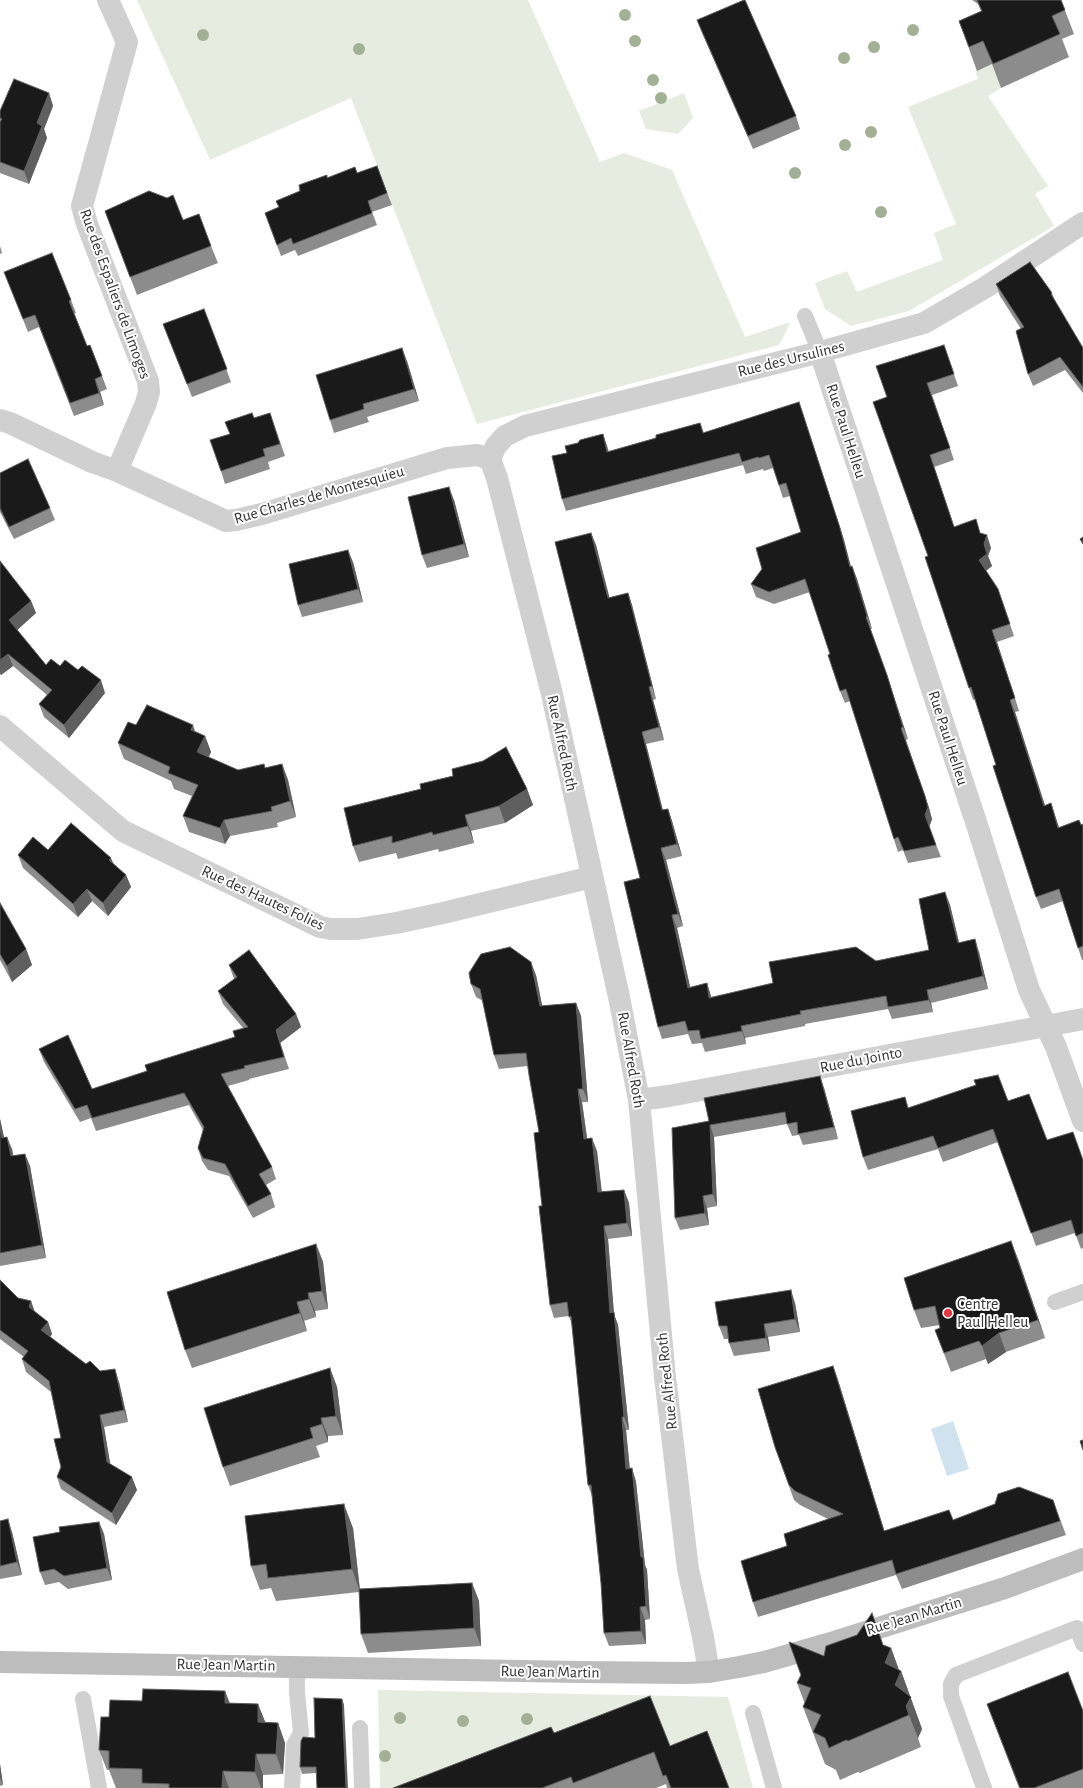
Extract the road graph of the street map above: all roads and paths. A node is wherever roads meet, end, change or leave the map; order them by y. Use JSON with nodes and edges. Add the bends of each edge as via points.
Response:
{"nodes":[{"id":1,"x":108,"y":0,"type":"edge"},
{"id":2,"x":1083,"y":223,"type":"edge"},
{"id":3,"x":805,"y":316,"type":"dead end"},
{"id":4,"x":820,"y":352,"type":"junction"},
{"id":5,"x":0,"y":420,"type":"edge"},
{"id":6,"x":490,"y":459,"type":"junction"},
{"id":7,"x":117,"y":471,"type":"junction"},
{"id":8,"x":0,"y":726,"type":"edge"},
{"id":9,"x":592,"y":877,"type":"junction"},
{"id":10,"x":1083,"y":1019,"type":"edge"},
{"id":11,"x":1046,"y":1025,"type":"junction"},
{"id":12,"x":639,"y":1100,"type":"junction"},
{"id":13,"x":1083,"y":1121,"type":"edge"},
{"id":14,"x":1083,"y":1292,"type":"edge"},
{"id":15,"x":1055,"y":1302,"type":"dead end"},
{"id":16,"x":1083,"y":1559,"type":"edge"},
{"id":17,"x":1080,"y":1627,"type":"edge"},
{"id":18,"x":1083,"y":1644,"type":"edge"},
{"id":19,"x":0,"y":1662,"type":"edge"},
{"id":20,"x":297,"y":1666,"type":"junction"},
{"id":21,"x":709,"y":1672,"type":"junction"},
{"id":22,"x":83,"y":1699,"type":"dead end"},
{"id":23,"x":753,"y":1713,"type":"dead end"},
{"id":24,"x":360,"y":1728,"type":"dead end"},
{"id":25,"x":99,"y":1788,"type":"edge"},
{"id":26,"x":292,"y":1788,"type":"edge"},
{"id":27,"x":362,"y":1788,"type":"edge"},
{"id":28,"x":774,"y":1788,"type":"edge"},
{"id":29,"x":984,"y":1788,"type":"edge"}],
"edges":[{"from":1,"to":7,"type":"street","name":"Rue des Espaliers de Limoges","via":[[127,42],[82,206],[148,381],[149,392]]},
{"from":2,"to":4,"type":"street","name":"Rue des Ursulines","via":[[986,287],[924,323]]},
{"from":3,"to":4,"type":"lane"},
{"from":4,"to":6,"type":"street","name":"Rue des Ursulines","via":[[525,426],[504,436]]},
{"from":4,"to":11,"type":"street","name":"Rue Paul Helleu","via":[[1029,990]]},
{"from":5,"to":7,"type":"street","name":"Rue Charles de Montesquieu"},
{"from":6,"to":7,"type":"street","name":"Rue Charles de Montesquieu","via":[[477,455],[447,458],[262,514],[226,521]]},
{"from":6,"to":9,"type":"street","name":"Rue Alfred Roth","via":[[549,683]]},
{"from":8,"to":9,"type":"street","name":"Rue des Hautes Folies","via":[[123,831],[325,928],[357,929],[396,923]]},
{"from":9,"to":12,"type":"street","name":"Rue Alfred Roth"},
{"from":10,"to":11,"type":"street","name":"Rue du Jointo"},
{"from":11,"to":12,"type":"street","name":"Rue du Jointo"},
{"from":11,"to":13,"type":"street","name":"Rue Paul Helleu"},
{"from":12,"to":21,"type":"street","name":"Rue Alfred Roth","via":[[665,1377],[688,1569]]},
{"from":14,"to":15,"type":"lane"},
{"from":16,"to":21,"type":"main road","name":"Rue Jean Martin","via":[[1005,1588],[834,1642],[764,1662]]},
{"from":17,"to":18,"type":"lane"},
{"from":17,"to":29,"type":"lane","via":[[956,1675],[951,1684],[951,1696]]},
{"from":19,"to":20,"type":"main road","name":"Rue Jean Martin"},
{"from":20,"to":21,"type":"main road","name":"Rue Jean Martin"},
{"from":20,"to":26,"type":"lane","via":[[301,1733],[294,1746]]},
{"from":22,"to":25,"type":"lane"},
{"from":23,"to":28,"type":"lane"},
{"from":24,"to":27,"type":"lane"}]}
